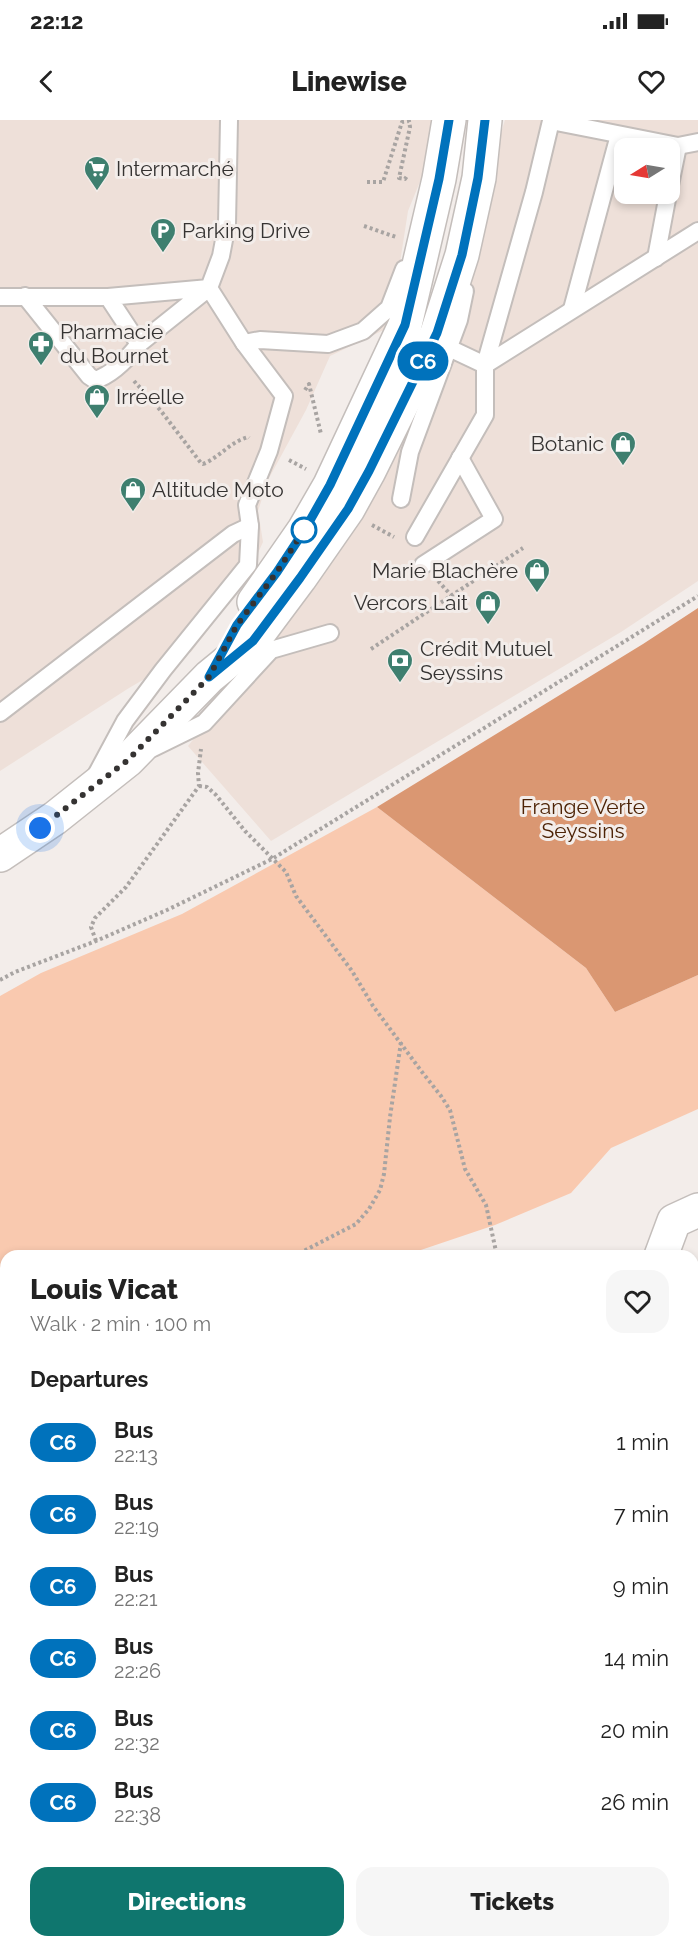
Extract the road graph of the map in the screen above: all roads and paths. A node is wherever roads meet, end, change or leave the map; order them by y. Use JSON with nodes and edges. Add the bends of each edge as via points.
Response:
{"nodes":[{"id":1,"x":229,"y":120,"type":"edge"},
{"id":2,"x":402,"y":120,"type":"edge"},
{"id":3,"x":449,"y":120,"type":"edge"},
{"id":4,"x":485,"y":120,"type":"edge"},
{"id":5,"x":619,"y":135,"type":"junction"},
{"id":6,"x":635,"y":138,"type":"edge"},
{"id":7,"x":698,"y":141,"type":"edge"},
{"id":8,"x":680,"y":146,"type":"edge"},
{"id":9,"x":409,"y":167,"type":"dead end"},
{"id":10,"x":478,"y":178,"type":"junction"},
{"id":11,"x":439,"y":179,"type":"junction"},
{"id":12,"x":367,"y":182,"type":"dead end"},
{"id":13,"x":667,"y":204,"type":"edge"},
{"id":14,"x":364,"y":226,"type":"dead end"},
{"id":15,"x":698,"y":231,"type":"edge"},
{"id":16,"x":396,"y":237,"type":"dead end"},
{"id":17,"x":656,"y":258,"type":"junction"},
{"id":18,"x":209,"y":288,"type":"junction"},
{"id":19,"x":25,"y":296,"type":"junction"},
{"id":20,"x":0,"y":297,"type":"edge"},
{"id":21,"x":108,"y":297,"type":"junction"},
{"id":22,"x":572,"y":309,"type":"junction"},
{"id":23,"x":244,"y":343,"type":"junction"},
{"id":24,"x":139,"y":344,"type":"junction"},
{"id":25,"x":449,"y":348,"type":"junction"},
{"id":26,"x":485,"y":365,"type":"junction"},
{"id":27,"x":460,"y":458,"type":"junction"},
{"id":28,"x":401,"y":499,"type":"dead end"},
{"id":29,"x":250,"y":526,"type":"junction"},
{"id":30,"x":415,"y":537,"type":"dead end"},
{"id":31,"x":523,"y":548,"type":"dead end"},
{"id":32,"x":423,"y":565,"type":"dead end"},
{"id":33,"x":698,"y":596,"type":"edge"},
{"id":34,"x":330,"y":633,"type":"dead end"},
{"id":35,"x":371,"y":649,"type":"dead end"},
{"id":36,"x":209,"y":677,"type":"junction"},
{"id":37,"x":0,"y":713,"type":"edge"},
{"id":38,"x":201,"y":745,"type":"dead end"},
{"id":39,"x":128,"y":760,"type":"junction"},
{"id":40,"x":200,"y":786,"type":"junction"},
{"id":41,"x":86,"y":794,"type":"junction"},
{"id":42,"x":0,"y":855,"type":"edge"},
{"id":43,"x":272,"y":859,"type":"junction"},
{"id":44,"x":96,"y":940,"type":"junction"},
{"id":45,"x":0,"y":980,"type":"edge"},
{"id":46,"x":401,"y":1041,"type":"junction"},
{"id":47,"x":698,"y":1210,"type":"edge"},
{"id":48,"x":306,"y":1250,"type":"edge"},
{"id":49,"x":496,"y":1250,"type":"edge"},
{"id":50,"x":663,"y":1250,"type":"edge"}],
"edges":[{"from":1,"to":18,"type":"lane","via":[[227,224]]},
{"from":2,"to":9,"type":"path","via":[[409,121],[410,127],[399,178],[405,179]]},
{"from":2,"to":12,"type":"path","via":[[383,182]]},
{"from":3,"to":11,"type":"main road"},
{"from":4,"to":10,"type":"main road"},
{"from":5,"to":6,"type":"lane"},
{"from":5,"to":22,"type":"lane"},
{"from":5,"to":26,"type":"lane","via":[[551,121]]},
{"from":7,"to":8,"type":"lane"},
{"from":10,"to":25,"type":"lane","via":[[471,260]]},
{"from":10,"to":36,"type":"main road","via":[[462,255],[437,333],[369,471],[321,549],[253,641]]},
{"from":11,"to":23,"type":"lane","via":[[389,308],[363,332],[328,344],[260,340]]},
{"from":11,"to":36,"type":"main road","via":[[405,325],[373,396],[304,531],[237,625]]},
{"from":13,"to":17,"type":"lane"},
{"from":14,"to":16,"type":"path"},
{"from":15,"to":17,"type":"lane"},
{"from":17,"to":22,"type":"lane"},
{"from":18,"to":21,"type":"lane"},
{"from":18,"to":23,"type":"lane"},
{"from":18,"to":24,"type":"lane"},
{"from":19,"to":20,"type":"lane"},
{"from":19,"to":21,"type":"lane"},
{"from":19,"to":24,"type":"lane","via":[[95,380],[103,378]]},
{"from":21,"to":24,"type":"lane"},
{"from":22,"to":26,"type":"lane"},
{"from":23,"to":29,"type":"lane","via":[[284,396],[269,451],[247,505]]},
{"from":25,"to":26,"type":"lane"},
{"from":25,"to":28,"type":"lane","via":[[410,452]]},
{"from":26,"to":27,"type":"lane","via":[[485,415]]},
{"from":27,"to":30,"type":"lane"},
{"from":27,"to":32,"type":"lane","via":[[494,519]]},
{"from":29,"to":37,"type":"lane","via":[[233,534]]},
{"from":29,"to":41,"type":"lane","via":[[248,565],[124,721]]},
{"from":31,"to":35,"type":"path"},
{"from":33,"to":43,"type":"path"},
{"from":34,"to":39,"type":"lane","via":[[271,650],[204,723]]},
{"from":36,"to":39,"type":"main road"},
{"from":38,"to":40,"type":"path"},
{"from":39,"to":41,"type":"main road"},
{"from":40,"to":43,"type":"path","via":[[216,795]]},
{"from":40,"to":44,"type":"path","via":[[126,887],[95,918],[91,927]]},
{"from":41,"to":42,"type":"main road"},
{"from":43,"to":44,"type":"path"},
{"from":43,"to":46,"type":"path","via":[[286,872],[296,896]]},
{"from":44,"to":45,"type":"path"},
{"from":46,"to":48,"type":"path","via":[[380,1190],[356,1224]]},
{"from":46,"to":49,"type":"path","via":[[450,1110],[465,1169],[486,1205]]},
{"from":47,"to":50,"type":"main road","via":[[674,1221]]}]}
